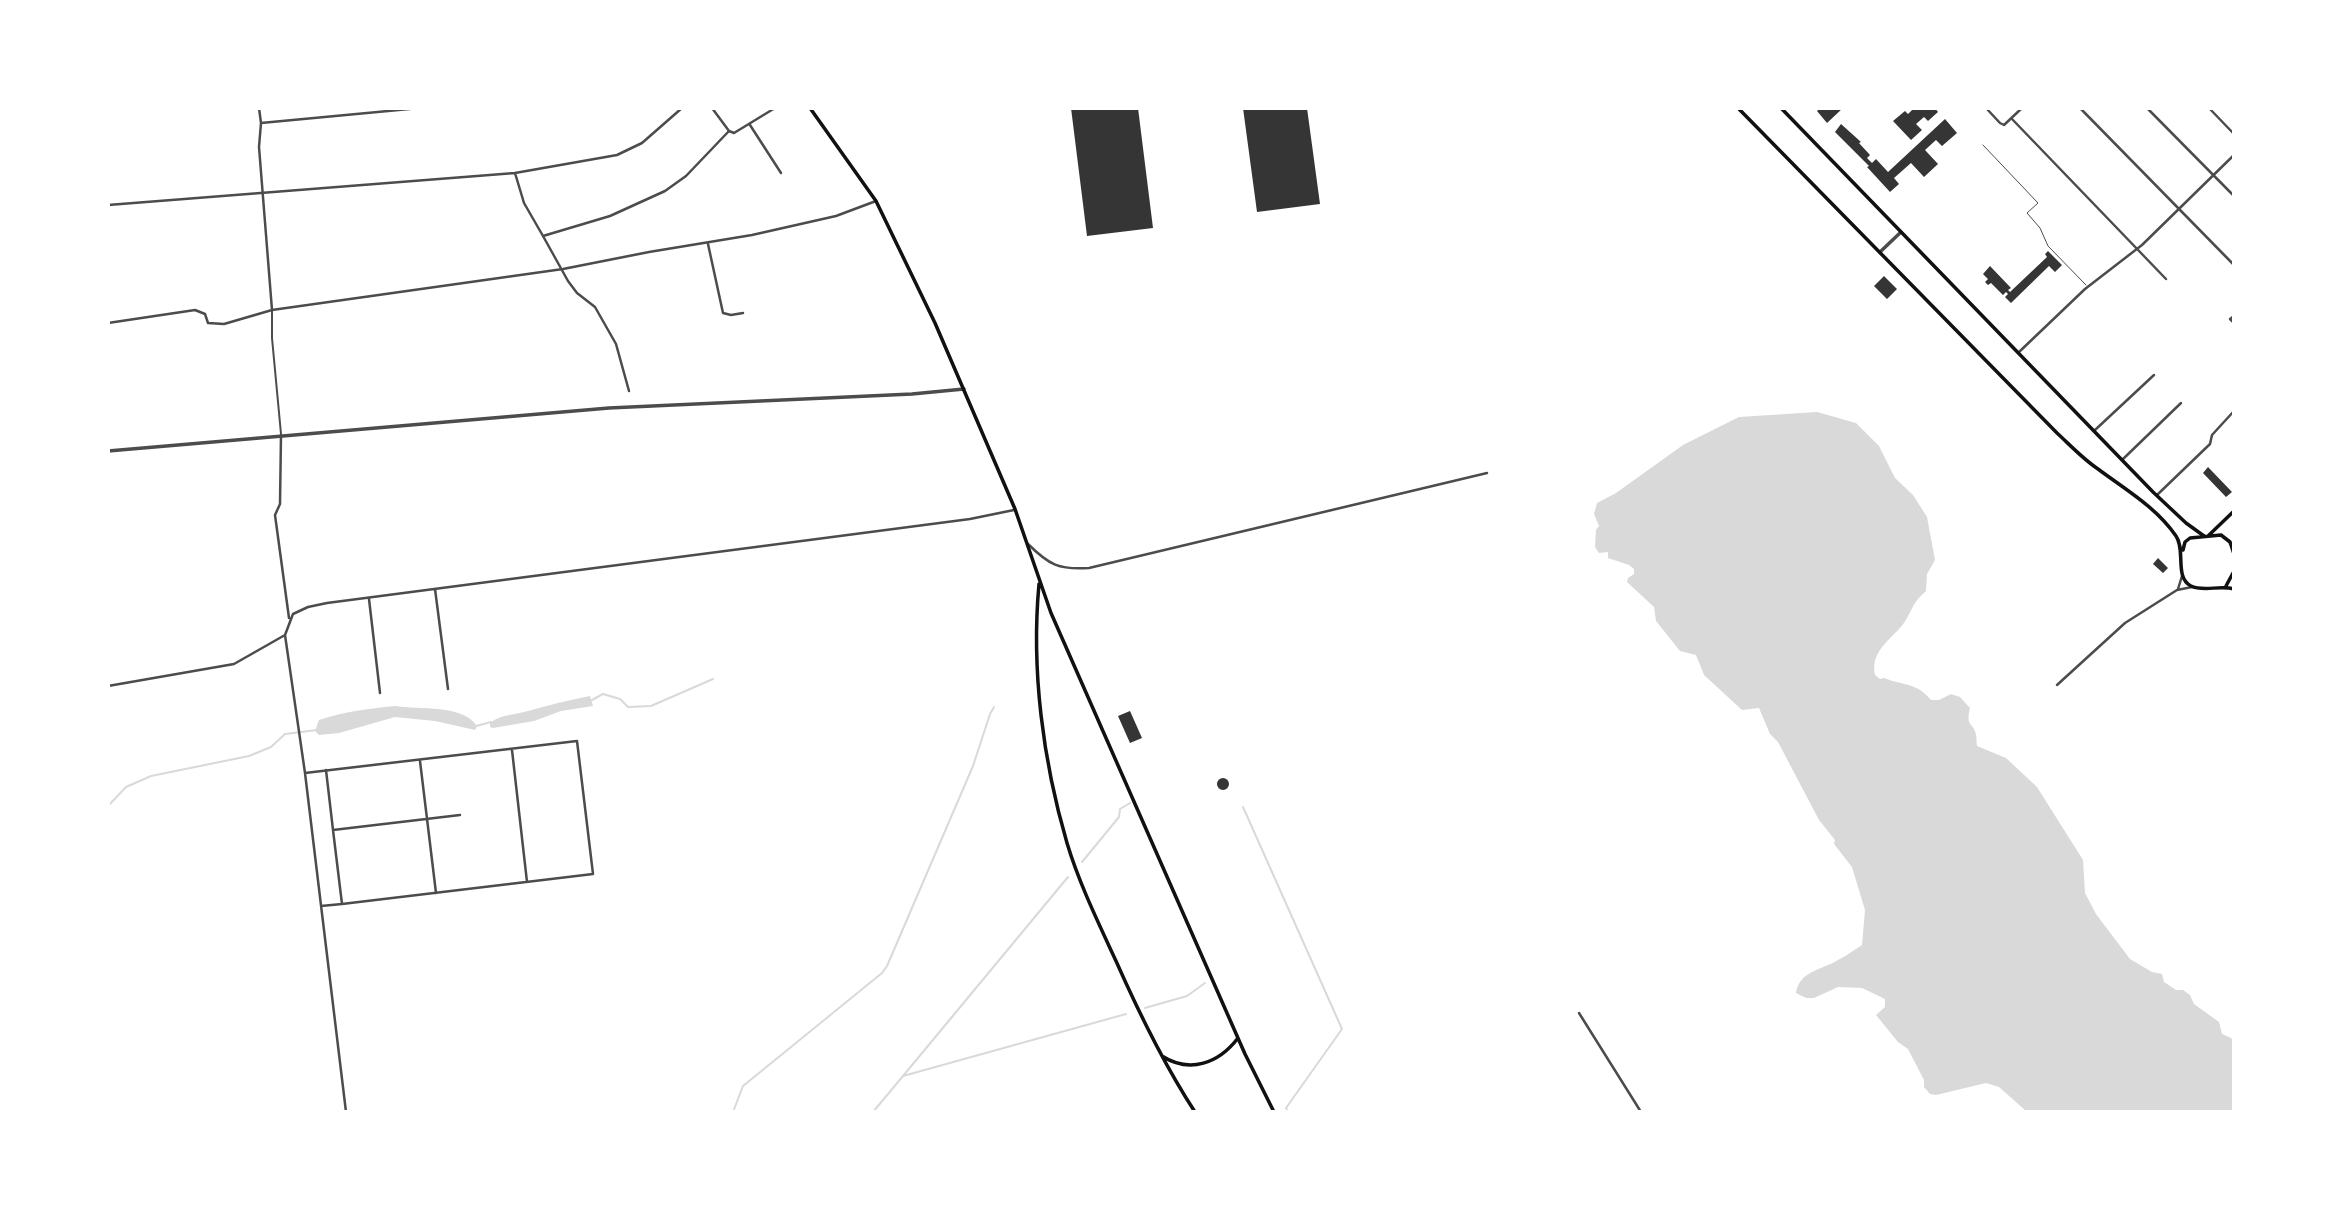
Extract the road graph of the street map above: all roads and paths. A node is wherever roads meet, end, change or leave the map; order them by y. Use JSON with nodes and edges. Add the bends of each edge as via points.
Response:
{"nodes":[{"id":1,"x":259,"y":108,"type":"edge"},
{"id":2,"x":419,"y":108,"type":"edge"},
{"id":3,"x":682,"y":108,"type":"edge"},
{"id":4,"x":712,"y":108,"type":"edge"},
{"id":5,"x":775,"y":108,"type":"edge"},
{"id":6,"x":810,"y":108,"type":"edge"},
{"id":7,"x":1738,"y":108,"type":"edge"},
{"id":8,"x":1781,"y":108,"type":"edge"},
{"id":9,"x":1986,"y":108,"type":"edge"},
{"id":10,"x":2022,"y":108,"type":"edge"},
{"id":11,"x":2080,"y":108,"type":"edge"},
{"id":12,"x":2147,"y":108,"type":"edge"},
{"id":13,"x":2209,"y":108,"type":"edge"},
{"id":14,"x":2012,"y":119,"type":"junction"},
{"id":15,"x":261,"y":123,"type":"junction"},
{"id":16,"x":750,"y":125,"type":"junction"},
{"id":17,"x":729,"y":131,"type":"junction"},
{"id":18,"x":2234,"y":134,"type":"edge"},
{"id":19,"x":1983,"y":145,"type":"dead end"},
{"id":20,"x":2234,"y":156,"type":"edge"},
{"id":21,"x":515,"y":173,"type":"junction"},
{"id":22,"x":781,"y":173,"type":"dead end"},
{"id":23,"x":2213,"y":176,"type":"junction"},
{"id":24,"x":264,"y":192,"type":"junction"},
{"id":25,"x":2234,"y":196,"type":"edge"},
{"id":26,"x":876,"y":201,"type":"junction"},
{"id":27,"x":108,"y":205,"type":"edge"},
{"id":28,"x":2178,"y":210,"type":"junction"},
{"id":29,"x":1901,"y":232,"type":"junction"},
{"id":30,"x":543,"y":236,"type":"junction"},
{"id":31,"x":708,"y":242,"type":"junction"},
{"id":32,"x":2137,"y":250,"type":"junction"},
{"id":33,"x":1880,"y":253,"type":"junction"},
{"id":34,"x":2234,"y":265,"type":"edge"},
{"id":35,"x":563,"y":269,"type":"junction"},
{"id":36,"x":2166,"y":279,"type":"dead end"},
{"id":37,"x":2088,"y":287,"type":"junction"},
{"id":38,"x":272,"y":310,"type":"junction"},
{"id":39,"x":743,"y":313,"type":"dead end"},
{"id":40,"x":2234,"y":316,"type":"edge"},
{"id":41,"x":108,"y":323,"type":"edge"},
{"id":42,"x":2234,"y":323,"type":"edge"},
{"id":43,"x":2019,"y":352,"type":"junction"},
{"id":44,"x":2154,"y":375,"type":"dead end"},
{"id":45,"x":964,"y":389,"type":"junction"},
{"id":46,"x":629,"y":391,"type":"dead end"},
{"id":47,"x":2181,"y":403,"type":"dead end"},
{"id":48,"x":2234,"y":411,"type":"edge"},
{"id":49,"x":2095,"y":430,"type":"junction"},
{"id":50,"x":281,"y":435,"type":"junction"},
{"id":51,"x":108,"y":452,"type":"edge"},
{"id":52,"x":2122,"y":460,"type":"junction"},
{"id":53,"x":1487,"y":473,"type":"dead end"},
{"id":54,"x":2157,"y":495,"type":"junction"},
{"id":55,"x":1014,"y":509,"type":"junction"},
{"id":56,"x":2234,"y":511,"type":"edge"},
{"id":57,"x":2206,"y":536,"type":"junction"},
{"id":58,"x":2234,"y":541,"type":"edge"},
{"id":59,"x":1028,"y":544,"type":"junction"},
{"id":60,"x":2182,"y":552,"type":"junction"},
{"id":61,"x":2234,"y":552,"type":"edge"},
{"id":62,"x":2233,"y":572,"type":"edge"},
{"id":63,"x":2182,"y":576,"type":"junction"},
{"id":64,"x":1039,"y":582,"type":"junction"},
{"id":65,"x":2192,"y":587,"type":"junction"},
{"id":66,"x":2223,"y":587,"type":"junction"},
{"id":67,"x":435,"y":589,"type":"junction"},
{"id":68,"x":2234,"y":589,"type":"edge"},
{"id":69,"x":2177,"y":590,"type":"junction"},
{"id":70,"x":369,"y":598,"type":"junction"},
{"id":71,"x":289,"y":621,"type":"junction"},
{"id":72,"x":285,"y":635,"type":"junction"},
{"id":73,"x":2057,"y":685,"type":"dead end"},
{"id":74,"x":108,"y":686,"type":"edge"},
{"id":75,"x":448,"y":689,"type":"dead end"},
{"id":76,"x":380,"y":693,"type":"dead end"},
{"id":77,"x":512,"y":748,"type":"junction"},
{"id":78,"x":420,"y":759,"type":"junction"},
{"id":79,"x":326,"y":770,"type":"junction"},
{"id":80,"x":305,"y":773,"type":"junction"},
{"id":81,"x":460,"y":815,"type":"dead end"},
{"id":82,"x":427,"y":819,"type":"junction"},
{"id":83,"x":333,"y":830,"type":"junction"},
{"id":84,"x":527,"y":882,"type":"junction"},
{"id":85,"x":436,"y":893,"type":"junction"},
{"id":86,"x":342,"y":904,"type":"junction"},
{"id":87,"x":321,"y":906,"type":"junction"},
{"id":88,"x":1579,"y":1013,"type":"dead end"},
{"id":89,"x":1238,"y":1038,"type":"junction"},
{"id":90,"x":1161,"y":1056,"type":"junction"},
{"id":91,"x":346,"y":1111,"type":"edge"},
{"id":92,"x":1195,"y":1111,"type":"edge"},
{"id":93,"x":1275,"y":1111,"type":"edge"},
{"id":94,"x":1641,"y":1111,"type":"edge"}],
"edges":[{"from":1,"to":15,"type":"street"},
{"from":2,"to":15,"type":"street"},
{"from":3,"to":21,"type":"street","via":[[642,143],[617,155]]},
{"from":4,"to":17,"type":"street"},
{"from":5,"to":16,"type":"street"},
{"from":6,"to":26,"type":"main road"},
{"from":7,"to":33,"type":"main road"},
{"from":8,"to":29,"type":"main road"},
{"from":9,"to":14,"type":"street","via":[[2004,125]]},
{"from":10,"to":14,"type":"street"},
{"from":11,"to":28,"type":"street"},
{"from":12,"to":23,"type":"street"},
{"from":13,"to":18,"type":"street"},
{"from":14,"to":32,"type":"street"},
{"from":15,"to":24,"type":"street"},
{"from":16,"to":17,"type":"street"},
{"from":16,"to":22,"type":"street"},
{"from":17,"to":30,"type":"street","via":[[665,191],[610,216]]},
{"from":19,"to":37,"type":"lane","via":[[2038,203],[2027,214],[2048,246]]},
{"from":20,"to":23,"type":"street"},
{"from":21,"to":24,"type":"street"},
{"from":21,"to":30,"type":"street","via":[[524,203]]},
{"from":23,"to":25,"type":"street"},
{"from":23,"to":28,"type":"street"},
{"from":24,"to":27,"type":"street"},
{"from":24,"to":38,"type":"street"},
{"from":26,"to":31,"type":"street","via":[[836,216]]},
{"from":26,"to":45,"type":"main road"},
{"from":28,"to":32,"type":"street"},
{"from":28,"to":34,"type":"street"},
{"from":29,"to":33,"type":"street"},
{"from":29,"to":43,"type":"main road"},
{"from":30,"to":35,"type":"street"},
{"from":31,"to":35,"type":"street"},
{"from":31,"to":39,"type":"street","via":[[723,313]]},
{"from":32,"to":36,"type":"street"},
{"from":32,"to":37,"type":"street"},
{"from":33,"to":60,"type":"main road","via":[[2057,433],[2144,502],[2178,538]]},
{"from":35,"to":38,"type":"street"},
{"from":35,"to":46,"type":"street","via":[[577,293],[595,307],[616,344]]},
{"from":37,"to":43,"type":"street"},
{"from":38,"to":41,"type":"street","via":[[224,324],[208,323],[205,314],[195,310]]},
{"from":38,"to":50,"type":"street"},
{"from":40,"to":42,"type":"street","via":[[2230,319]]},
{"from":43,"to":49,"type":"main road"},
{"from":44,"to":49,"type":"street"},
{"from":45,"to":50,"type":"street","via":[[609,408]]},
{"from":45,"to":55,"type":"main road"},
{"from":47,"to":52,"type":"street"},
{"from":48,"to":54,"type":"street","via":[[2212,435],[2210,444]]},
{"from":49,"to":52,"type":"main road"},
{"from":50,"to":51,"type":"street"},
{"from":50,"to":71,"type":"street","via":[[280,504],[275,515]]},
{"from":52,"to":54,"type":"main road"},
{"from":53,"to":59,"type":"street","via":[[1089,568],[1057,567]]},
{"from":54,"to":57,"type":"main road"},
{"from":55,"to":59,"type":"main road"},
{"from":55,"to":67,"type":"street","via":[[970,519]]},
{"from":56,"to":57,"type":"main road"},
{"from":57,"to":60,"type":"main road","via":[[2190,538]]},
{"from":57,"to":61,"type":"main road","via":[[2228,539]]},
{"from":58,"to":61,"type":"main road"},
{"from":59,"to":64,"type":"main road"},
{"from":60,"to":63,"type":"main road"},
{"from":62,"to":66,"type":"main road"},
{"from":63,"to":65,"type":"main road"},
{"from":63,"to":69,"type":"street"},
{"from":64,"to":89,"type":"main road"},
{"from":64,"to":90,"type":"main road","via":[[1042,718],[1067,844]]},
{"from":65,"to":66,"type":"main road"},
{"from":65,"to":69,"type":"street"},
{"from":66,"to":68,"type":"main road"},
{"from":67,"to":70,"type":"street"},
{"from":67,"to":75,"type":"street"},
{"from":69,"to":73,"type":"street","via":[[2125,623]]},
{"from":70,"to":71,"type":"street","via":[[308,607]]},
{"from":70,"to":76,"type":"street"},
{"from":71,"to":72,"type":"street"},
{"from":72,"to":74,"type":"street","via":[[234,664]]},
{"from":72,"to":80,"type":"street"},
{"from":77,"to":78,"type":"street"},
{"from":77,"to":84,"type":"street"},
{"from":77,"to":84,"type":"street","via":[[577,741],[593,874]]},
{"from":78,"to":79,"type":"street"},
{"from":78,"to":82,"type":"street"},
{"from":79,"to":80,"type":"street"},
{"from":79,"to":83,"type":"street"},
{"from":80,"to":87,"type":"street"},
{"from":81,"to":82,"type":"street"},
{"from":82,"to":83,"type":"street"},
{"from":82,"to":85,"type":"street"},
{"from":83,"to":86,"type":"street"},
{"from":84,"to":85,"type":"street"},
{"from":85,"to":86,"type":"street"},
{"from":86,"to":87,"type":"street"},
{"from":87,"to":91,"type":"street"},
{"from":88,"to":94,"type":"street"},
{"from":89,"to":90,"type":"main road","via":[[1223,1055],[1191,1067]]},
{"from":89,"to":93,"type":"main road"},
{"from":90,"to":92,"type":"main road"}]}
